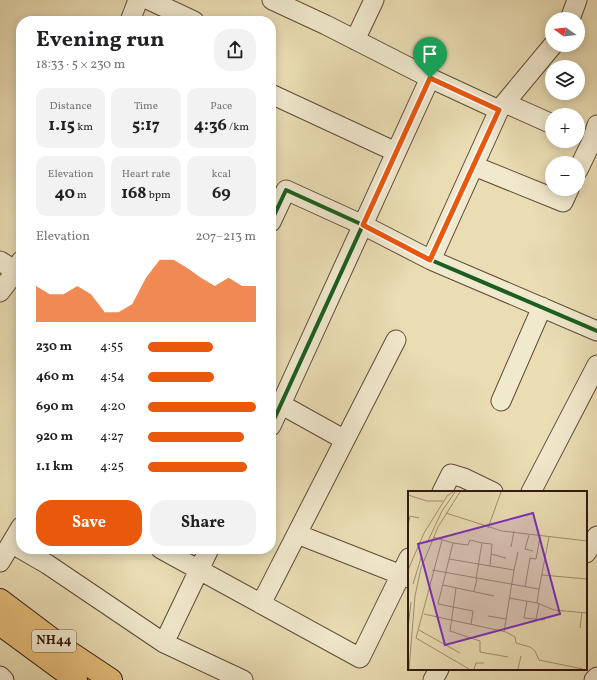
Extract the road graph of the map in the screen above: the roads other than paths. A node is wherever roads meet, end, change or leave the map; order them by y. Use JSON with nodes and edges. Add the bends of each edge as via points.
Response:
{"nodes":[{"id":1,"x":138,"y":0,"type":"edge"},
{"id":2,"x":149,"y":0,"type":"edge"},
{"id":3,"x":272,"y":0,"type":"edge"},
{"id":4,"x":374,"y":0,"type":"edge"},
{"id":5,"x":576,"y":0,"type":"edge"},
{"id":6,"x":572,"y":12,"type":"edge"},
{"id":7,"x":132,"y":16,"type":"edge"},
{"id":8,"x":183,"y":16,"type":"edge"},
{"id":9,"x":355,"y":40,"type":"junction"},
{"id":10,"x":547,"y":52,"type":"edge"},
{"id":11,"x":430,"y":78,"type":"junction"},
{"id":12,"x":276,"y":96,"type":"edge"},
{"id":13,"x":502,"y":107,"type":"junction"},
{"id":14,"x":545,"y":122,"type":"edge"},
{"id":15,"x":589,"y":134,"type":"edge"},
{"id":16,"x":396,"y":152,"type":"junction"},
{"id":17,"x":582,"y":156,"type":"edge"},
{"id":18,"x":474,"y":166,"type":"junction"},
{"id":19,"x":278,"y":189,"type":"edge"},
{"id":20,"x":545,"y":195,"type":"edge"},
{"id":21,"x":548,"y":196,"type":"edge"},
{"id":22,"x":566,"y":196,"type":"edge"},
{"id":23,"x":363,"y":225,"type":"junction"},
{"id":24,"x":430,"y":260,"type":"junction"},
{"id":25,"x":0,"y":261,"type":"edge"},
{"id":26,"x":16,"y":265,"type":"edge"},
{"id":27,"x":16,"y":269,"type":"edge"},
{"id":28,"x":0,"y":292,"type":"edge"},
{"id":29,"x":542,"y":307,"type":"junction"},
{"id":30,"x":597,"y":331,"type":"edge"},
{"id":31,"x":396,"y":340,"type":"dead end"},
{"id":32,"x":597,"y":365,"type":"edge"},
{"id":33,"x":501,"y":401,"type":"dead end"},
{"id":34,"x":276,"y":411,"type":"edge"},
{"id":35,"x":276,"y":413,"type":"edge"},
{"id":36,"x":345,"y":440,"type":"junction"},
{"id":37,"x":442,"y":491,"type":"edge"},
{"id":38,"x":492,"y":491,"type":"edge"},
{"id":39,"x":532,"y":491,"type":"edge"},
{"id":40,"x":297,"y":534,"type":"junction"},
{"id":41,"x":597,"y":536,"type":"edge"},
{"id":42,"x":16,"y":549,"type":"edge"},
{"id":43,"x":587,"y":551,"type":"edge"},
{"id":44,"x":30,"y":554,"type":"edge"},
{"id":45,"x":170,"y":554,"type":"edge"},
{"id":46,"x":206,"y":554,"type":"edge"},
{"id":47,"x":0,"y":562,"type":"edge"},
{"id":48,"x":199,"y":569,"type":"junction"},
{"id":49,"x":406,"y":570,"type":"edge"},
{"id":50,"x":0,"y":600,"type":"edge"},
{"id":51,"x":261,"y":604,"type":"junction"},
{"id":52,"x":0,"y":624,"type":"edge"},
{"id":53,"x":164,"y":643,"type":"junction"},
{"id":54,"x":438,"y":670,"type":"edge"},
{"id":55,"x":0,"y":676,"type":"edge"},
{"id":56,"x":597,"y":677,"type":"edge"},
{"id":57,"x":4,"y":680,"type":"edge"},
{"id":58,"x":76,"y":680,"type":"edge"},
{"id":59,"x":111,"y":680,"type":"edge"},
{"id":60,"x":243,"y":680,"type":"edge"},
{"id":61,"x":433,"y":680,"type":"edge"},
{"id":62,"x":594,"y":680,"type":"edge"}],
"edges":[{"from":1,"to":7,"type":"street"},
{"from":2,"to":8,"type":"street"},
{"from":3,"to":9,"type":"street"},
{"from":4,"to":9,"type":"street"},
{"from":5,"to":6,"type":"street"},
{"from":9,"to":11,"type":"street"},
{"from":10,"to":13,"type":"street"},
{"from":11,"to":13,"type":"street"},
{"from":11,"to":16,"type":"street"},
{"from":12,"to":16,"type":"street"},
{"from":13,"to":14,"type":"street"},
{"from":13,"to":18,"type":"street"},
{"from":15,"to":17,"type":"street"},
{"from":16,"to":23,"type":"street"},
{"from":18,"to":20,"type":"street"},
{"from":18,"to":24,"type":"street"},
{"from":19,"to":23,"type":"street"},
{"from":21,"to":22,"type":"street","via":[[563,202]]},
{"from":23,"to":24,"type":"street"},
{"from":23,"to":34,"type":"street"},
{"from":24,"to":29,"type":"street"},
{"from":25,"to":26,"type":"street"},
{"from":27,"to":28,"type":"street"},
{"from":29,"to":30,"type":"street"},
{"from":29,"to":33,"type":"street"},
{"from":31,"to":36,"type":"street"},
{"from":32,"to":39,"type":"street"},
{"from":35,"to":36,"type":"street"},
{"from":36,"to":40,"type":"street"},
{"from":37,"to":38,"type":"street","via":[[450,474]]},
{"from":40,"to":49,"type":"street"},
{"from":40,"to":51,"type":"street"},
{"from":41,"to":43,"type":"street"},
{"from":42,"to":47,"type":"street"},
{"from":44,"to":53,"type":"street"},
{"from":45,"to":48,"type":"street"},
{"from":46,"to":48,"type":"street"},
{"from":48,"to":51,"type":"street"},
{"from":48,"to":53,"type":"street"},
{"from":49,"to":51,"type":"street","via":[[360,658]]},
{"from":50,"to":59,"type":"highway","number":"NH44"},
{"from":52,"to":58,"type":"highway","number":"NH44"},
{"from":53,"to":60,"type":"street"},
{"from":54,"to":61,"type":"street"},
{"from":55,"to":57,"type":"street"},
{"from":56,"to":62,"type":"street"}]}
